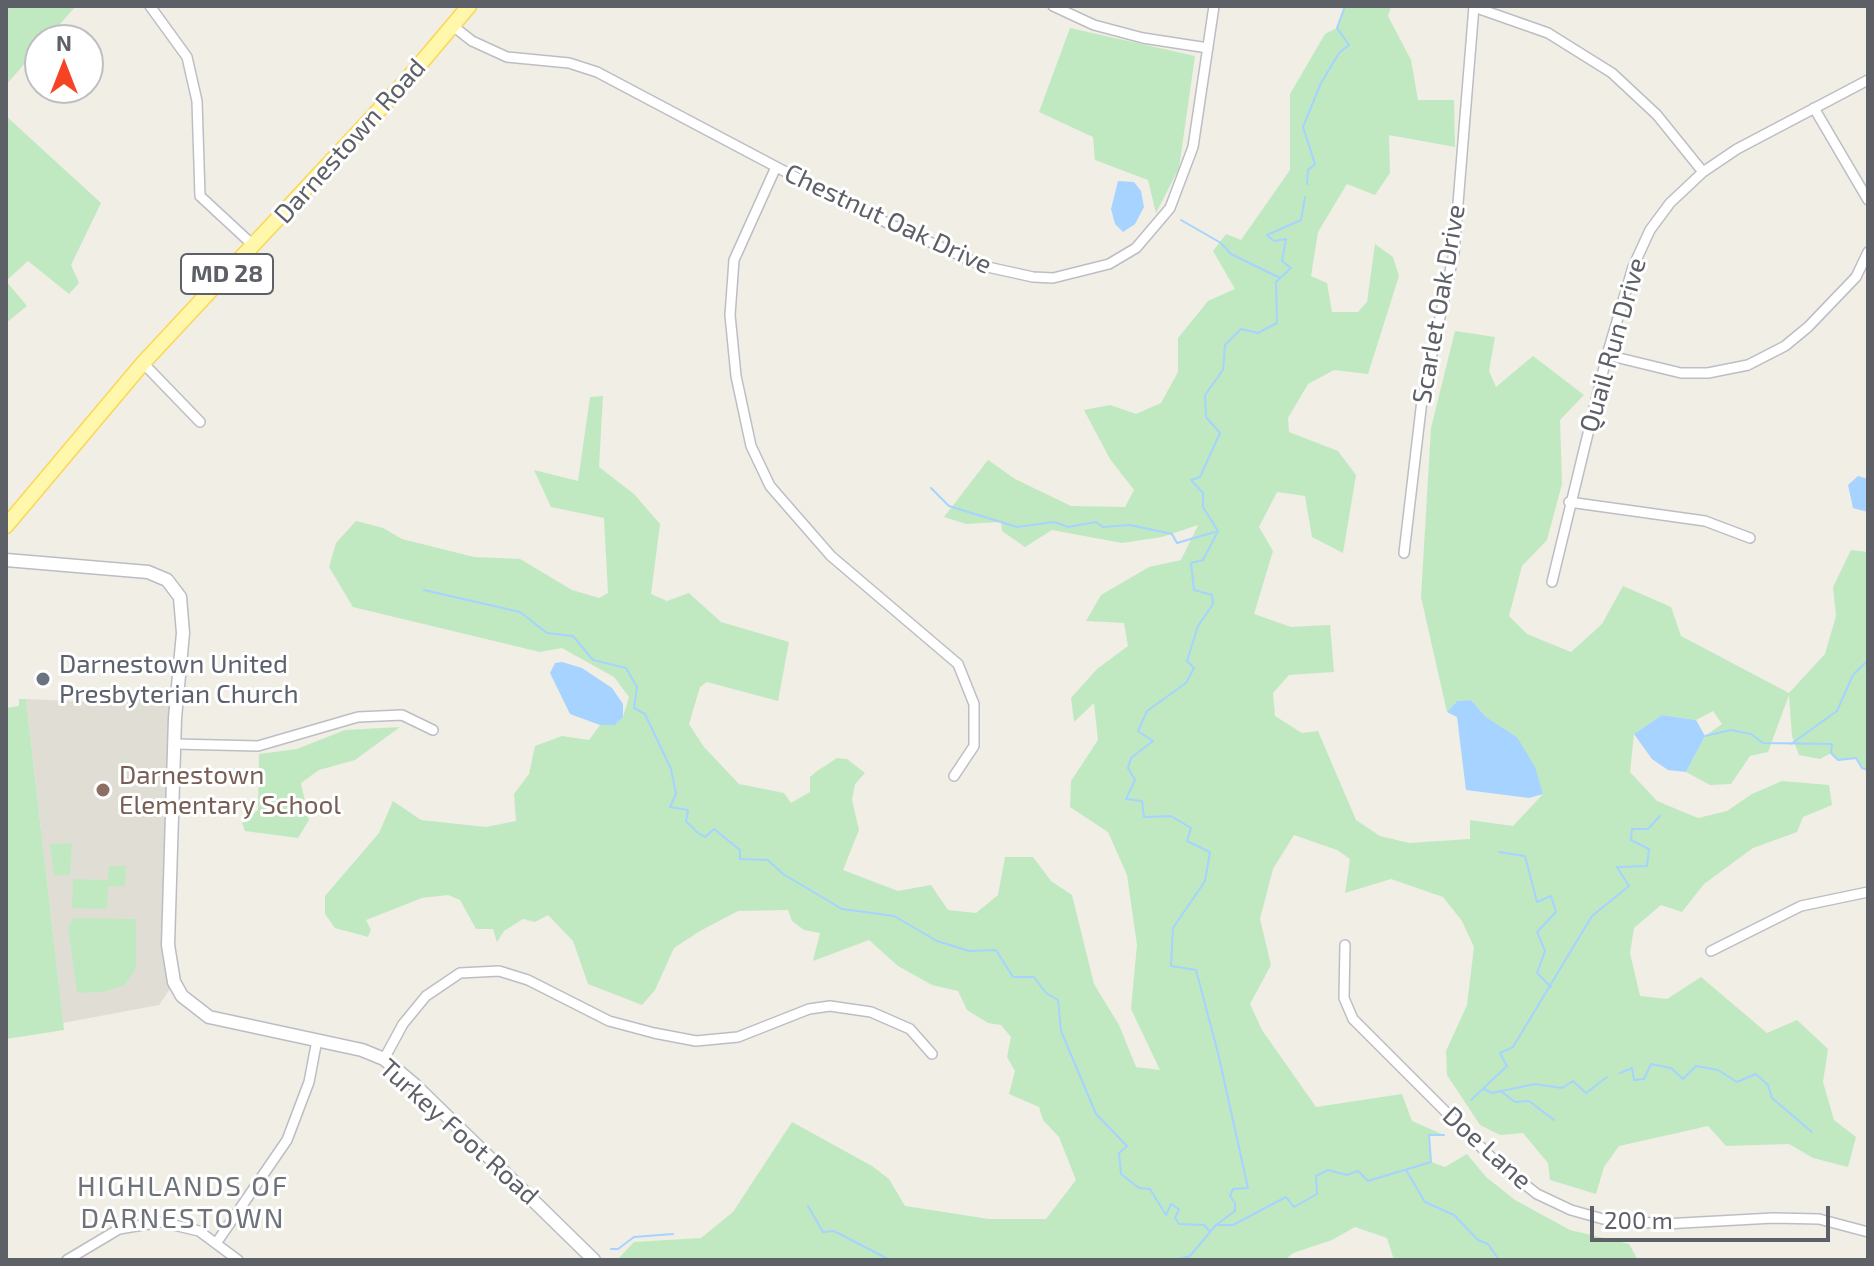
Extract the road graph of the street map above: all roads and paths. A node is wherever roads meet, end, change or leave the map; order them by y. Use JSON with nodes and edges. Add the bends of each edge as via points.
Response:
{"nodes":[{"id":1,"x":151,"y":6,"type":"edge"},
{"id":2,"x":469,"y":6,"type":"edge"},
{"id":3,"x":1053,"y":6,"type":"edge"},
{"id":4,"x":1214,"y":6,"type":"edge"},
{"id":5,"x":1474,"y":6,"type":"edge"},
{"id":6,"x":453,"y":26,"type":"junction"},
{"id":7,"x":1208,"y":48,"type":"junction"},
{"id":8,"x":1868,"y":80,"type":"edge"},
{"id":9,"x":1814,"y":108,"type":"junction"},
{"id":10,"x":776,"y":167,"type":"junction"},
{"id":11,"x":1703,"y":172,"type":"junction"},
{"id":12,"x":1868,"y":200,"type":"edge"},
{"id":13,"x":254,"y":246,"type":"junction"},
{"id":14,"x":1868,"y":252,"type":"edge"},
{"id":15,"x":1607,"y":355,"type":"junction"},
{"id":16,"x":143,"y":363,"type":"junction"},
{"id":17,"x":200,"y":422,"type":"dead end"},
{"id":18,"x":1569,"y":502,"type":"junction"},
{"id":19,"x":6,"y":526,"type":"edge"},
{"id":20,"x":1750,"y":538,"type":"dead end"},
{"id":21,"x":1404,"y":553,"type":"dead end"},
{"id":22,"x":6,"y":560,"type":"edge"},
{"id":23,"x":1552,"y":582,"type":"dead end"},
{"id":24,"x":433,"y":730,"type":"dead end"},
{"id":25,"x":175,"y":744,"type":"junction"},
{"id":26,"x":954,"y":776,"type":"dead end"},
{"id":27,"x":1868,"y":892,"type":"edge"},
{"id":28,"x":1345,"y":945,"type":"dead end"},
{"id":29,"x":1711,"y":951,"type":"dead end"},
{"id":30,"x":317,"y":1040,"type":"junction"},
{"id":31,"x":932,"y":1054,"type":"dead end"},
{"id":32,"x":384,"y":1059,"type":"junction"},
{"id":33,"x":1868,"y":1232,"type":"edge"},
{"id":34,"x":217,"y":1242,"type":"junction"},
{"id":35,"x":67,"y":1260,"type":"edge"},
{"id":36,"x":238,"y":1260,"type":"edge"},
{"id":37,"x":594,"y":1260,"type":"edge"}],
"edges":[{"from":1,"to":13,"type":"street","via":[[187,57],[197,101],[200,196]]},
{"from":2,"to":6,"type":"main road","name":"Darnestown Road","number":"MD 28"},
{"from":3,"to":7,"type":"street","via":[[1094,25]]},
{"from":4,"to":7,"type":"street","name":"Chestnut Oak Drive"},
{"from":5,"to":11,"type":"street","via":[[1548,33],[1612,73],[1657,115]]},
{"from":5,"to":21,"type":"street","name":"Scarlet Oak Drive","via":[[1454,253],[1422,400]]},
{"from":6,"to":10,"type":"street","name":"Chestnut Oak Drive","via":[[507,57],[569,63],[597,72]]},
{"from":6,"to":13,"type":"main road","name":"Darnestown Road","number":"MD 28"},
{"from":7,"to":10,"type":"street","name":"Chestnut Oak Drive","via":[[1193,147],[1170,208],[1136,248],[1109,264],[1072,275],[1033,277],[983,266]]},
{"from":8,"to":9,"type":"street","name":"Quail Run Drive"},
{"from":9,"to":11,"type":"street","name":"Quail Run Drive"},
{"from":9,"to":12,"type":"street"},
{"from":10,"to":26,"type":"street","via":[[734,260],[730,315],[751,446],[770,486],[831,556],[958,664],[974,704],[974,746]]},
{"from":11,"to":15,"type":"street","name":"Quail Run Drive","via":[[1670,203],[1645,239]]},
{"from":13,"to":16,"type":"main road","name":"Darnestown Road","number":"MD 28"},
{"from":14,"to":15,"type":"street","via":[[1856,277],[1808,327],[1748,365],[1681,373]]},
{"from":15,"to":18,"type":"street","name":"Quail Run Drive"},
{"from":16,"to":17,"type":"street"},
{"from":16,"to":19,"type":"main road","name":"Darnestown Road","number":"MD 28"},
{"from":18,"to":20,"type":"street","via":[[1705,521]]},
{"from":18,"to":23,"type":"street","name":"Quail Run Drive"},
{"from":22,"to":25,"type":"street","name":"Turkey Foot Road","via":[[148,572],[167,580],[182,607]]},
{"from":24,"to":25,"type":"street","via":[[402,715],[358,717],[258,746]]},
{"from":25,"to":30,"type":"street","name":"Turkey Foot Road","via":[[168,945],[174,982],[190,1005],[209,1017]]},
{"from":27,"to":29,"type":"street","via":[[1801,906]]},
{"from":28,"to":33,"type":"street","name":"Doe Lane","via":[[1343,990],[1353,1019],[1495,1161],[1537,1194],[1603,1219],[1664,1224],[1819,1219]]},
{"from":30,"to":32,"type":"street","name":"Turkey Foot Road"},
{"from":30,"to":34,"type":"street","via":[[309,1082],[287,1140]]},
{"from":31,"to":32,"type":"street","via":[[910,1029],[871,1012],[830,1006],[738,1037],[696,1041],[609,1021],[499,971],[460,973],[426,996]]},
{"from":32,"to":37,"type":"street","name":"Turkey Foot Road"},
{"from":34,"to":35,"type":"street","via":[[176,1224],[134,1224]]},
{"from":34,"to":36,"type":"street"}]}
